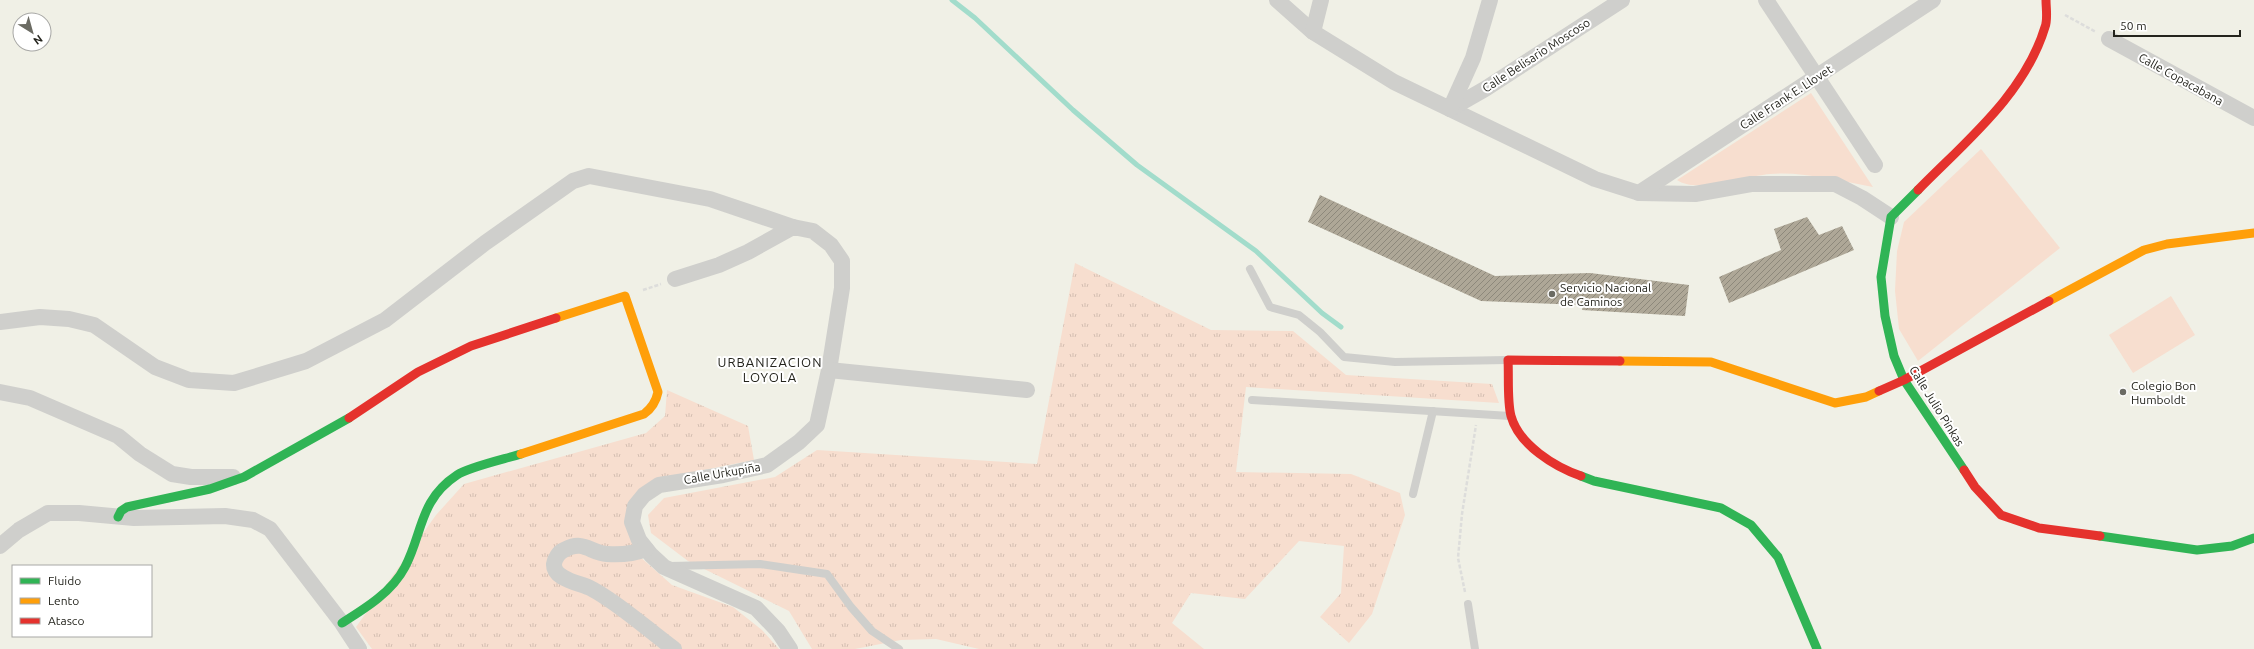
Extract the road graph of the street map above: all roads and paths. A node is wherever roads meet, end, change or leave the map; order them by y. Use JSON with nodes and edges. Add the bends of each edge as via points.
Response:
{"nodes":[{"id":1,"x":1277,"y":0,"type":"edge"},
{"id":2,"x":1321,"y":0,"type":"edge"},
{"id":3,"x":1490,"y":0,"type":"edge"},
{"id":4,"x":1622,"y":0,"type":"edge"},
{"id":5,"x":1766,"y":0,"type":"edge"},
{"id":6,"x":1933,"y":0,"type":"edge"},
{"id":7,"x":2046,"y":2,"type":"edge"},
{"id":8,"x":1313,"y":32,"type":"junction"},
{"id":9,"x":2109,"y":39,"type":"joint"},
{"id":10,"x":1816,"y":77,"type":"junction"},
{"id":11,"x":1450,"y":109,"type":"junction"},
{"id":12,"x":2254,"y":118,"type":"edge"},
{"id":13,"x":1875,"y":165,"type":"dead end"},
{"id":14,"x":1639,"y":193,"type":"junction"},
{"id":15,"x":1891,"y":217,"type":"junction"},
{"id":16,"x":793,"y":227,"type":"junction"},
{"id":17,"x":2254,"y":233,"type":"edge"},
{"id":18,"x":1250,"y":268,"type":"dead end"},
{"id":19,"x":675,"y":279,"type":"joint"},
{"id":20,"x":625,"y":296,"type":"junction"},
{"id":21,"x":0,"y":322,"type":"edge"},
{"id":22,"x":1508,"y":360,"type":"junction"},
{"id":23,"x":829,"y":370,"type":"junction"},
{"id":24,"x":1904,"y":380,"type":"junction"},
{"id":25,"x":1027,"y":390,"type":"dead end"},
{"id":26,"x":0,"y":392,"type":"edge"},
{"id":27,"x":1252,"y":400,"type":"dead end"},
{"id":28,"x":1433,"y":411,"type":"junction"},
{"id":29,"x":1478,"y":414,"type":"junction"},
{"id":30,"x":1512,"y":416,"type":"junction"},
{"id":31,"x":244,"y":477,"type":"junction"},
{"id":32,"x":1413,"y":494,"type":"dead end"},
{"id":33,"x":118,"y":517,"type":"junction"},
{"id":34,"x":2254,"y":539,"type":"edge"},
{"id":35,"x":0,"y":546,"type":"edge"},
{"id":36,"x":646,"y":549,"type":"junction"},
{"id":37,"x":664,"y":566,"type":"junction"},
{"id":38,"x":1468,"y":604,"type":"joint"},
{"id":39,"x":342,"y":623,"type":"junction"},
{"id":40,"x":359,"y":649,"type":"edge"},
{"id":41,"x":674,"y":649,"type":"edge"},
{"id":42,"x":790,"y":649,"type":"edge"},
{"id":43,"x":899,"y":649,"type":"edge"},
{"id":44,"x":1475,"y":649,"type":"edge"},
{"id":45,"x":1817,"y":649,"type":"edge"}],
"edges":[{"from":1,"to":8,"type":"street"},
{"from":2,"to":8,"type":"street"},
{"from":3,"to":11,"type":"street","via":[[1472,58]]},
{"from":4,"to":11,"type":"street","name":"Calle Belisario Moscoso"},
{"from":5,"to":10,"type":"street"},
{"from":6,"to":10,"type":"street","name":"Calle Frank E. Llovet"},
{"from":7,"to":9,"type":"path"},
{"from":7,"to":15,"type":"street","via":[[2046,26],[2030,64],[1994,113]]},
{"from":8,"to":11,"type":"street","via":[[1394,82]]},
{"from":9,"to":12,"type":"street","name":"Calle Copacabana"},
{"from":10,"to":13,"type":"street"},
{"from":10,"to":14,"type":"street","name":"Calle Frank E. Llovet"},
{"from":11,"to":14,"type":"street","via":[[1596,179]]},
{"from":14,"to":15,"type":"street","via":[[1695,194],[1751,184],[1835,184]]},
{"from":15,"to":24,"type":"street","name":"Calle Julio Pinkas","via":[[1881,277],[1886,323],[1894,356]]},
{"from":16,"to":19,"type":"street","via":[[748,252]]},
{"from":16,"to":21,"type":"street","name":"Calle Urkupiña","via":[[710,199],[589,176],[573,181],[485,243],[385,320],[306,361],[234,383],[189,380],[155,367],[94,325],[70,319],[40,317]]},
{"from":16,"to":23,"type":"street","name":"Calle Urkupiña","via":[[813,231],[831,245],[842,261],[842,288]]},
{"from":17,"to":24,"type":"street","via":[[2167,244],[2144,250]]},
{"from":18,"to":22,"type":"lane","via":[[1270,307],[1299,315],[1344,357],[1394,362]]},
{"from":19,"to":20,"type":"path"},
{"from":20,"to":31,"type":"street","via":[[471,346],[418,372],[334,428]]},
{"from":20,"to":39,"type":"street","via":[[658,392],[657,402],[653,408],[644,414],[458,474],[442,486],[433,498],[419,525],[405,566],[393,585]]},
{"from":22,"to":24,"type":"street","via":[[1711,362],[1835,403],[1866,397]]},
{"from":22,"to":30,"type":"street"},
{"from":23,"to":25,"type":"street"},
{"from":23,"to":36,"type":"street","name":"Calle Urkupiña","via":[[817,426],[767,464],[659,486],[644,495],[635,506],[632,522],[639,540]]},
{"from":24,"to":34,"type":"street","name":"Calle Julio Pinkas","via":[[1975,487],[2002,515],[2040,528],[2197,550],[2232,546]]},
{"from":26,"to":31,"type":"street","via":[[30,398],[118,436],[140,454],[172,474],[191,477]]},
{"from":27,"to":28,"type":"lane"},
{"from":28,"to":29,"type":"lane"},
{"from":28,"to":32,"type":"lane"},
{"from":29,"to":30,"type":"lane"},
{"from":29,"to":38,"type":"path","via":[[1462,514],[1458,558]]},
{"from":30,"to":45,"type":"street","via":[[1526,442],[1561,469],[1594,481],[1721,508],[1752,525],[1778,557]]},
{"from":31,"to":33,"type":"street","via":[[210,489],[127,507]]},
{"from":33,"to":35,"type":"street","via":[[48,513],[19,530]]},
{"from":33,"to":39,"type":"street","via":[[225,516],[253,520],[270,529]]},
{"from":36,"to":37,"type":"street","name":"Calle Urkupiña"},
{"from":36,"to":41,"type":"street","via":[[632,554],[605,554],[585,546],[572,545],[559,552],[554,563],[555,570],[562,577],[598,592]]},
{"from":37,"to":42,"type":"street","name":"Calle Urkupiña","via":[[756,608],[778,631]]},
{"from":37,"to":43,"type":"lane","via":[[760,564],[827,574],[872,631]]},
{"from":38,"to":44,"type":"lane"},
{"from":39,"to":40,"type":"street"}]}
